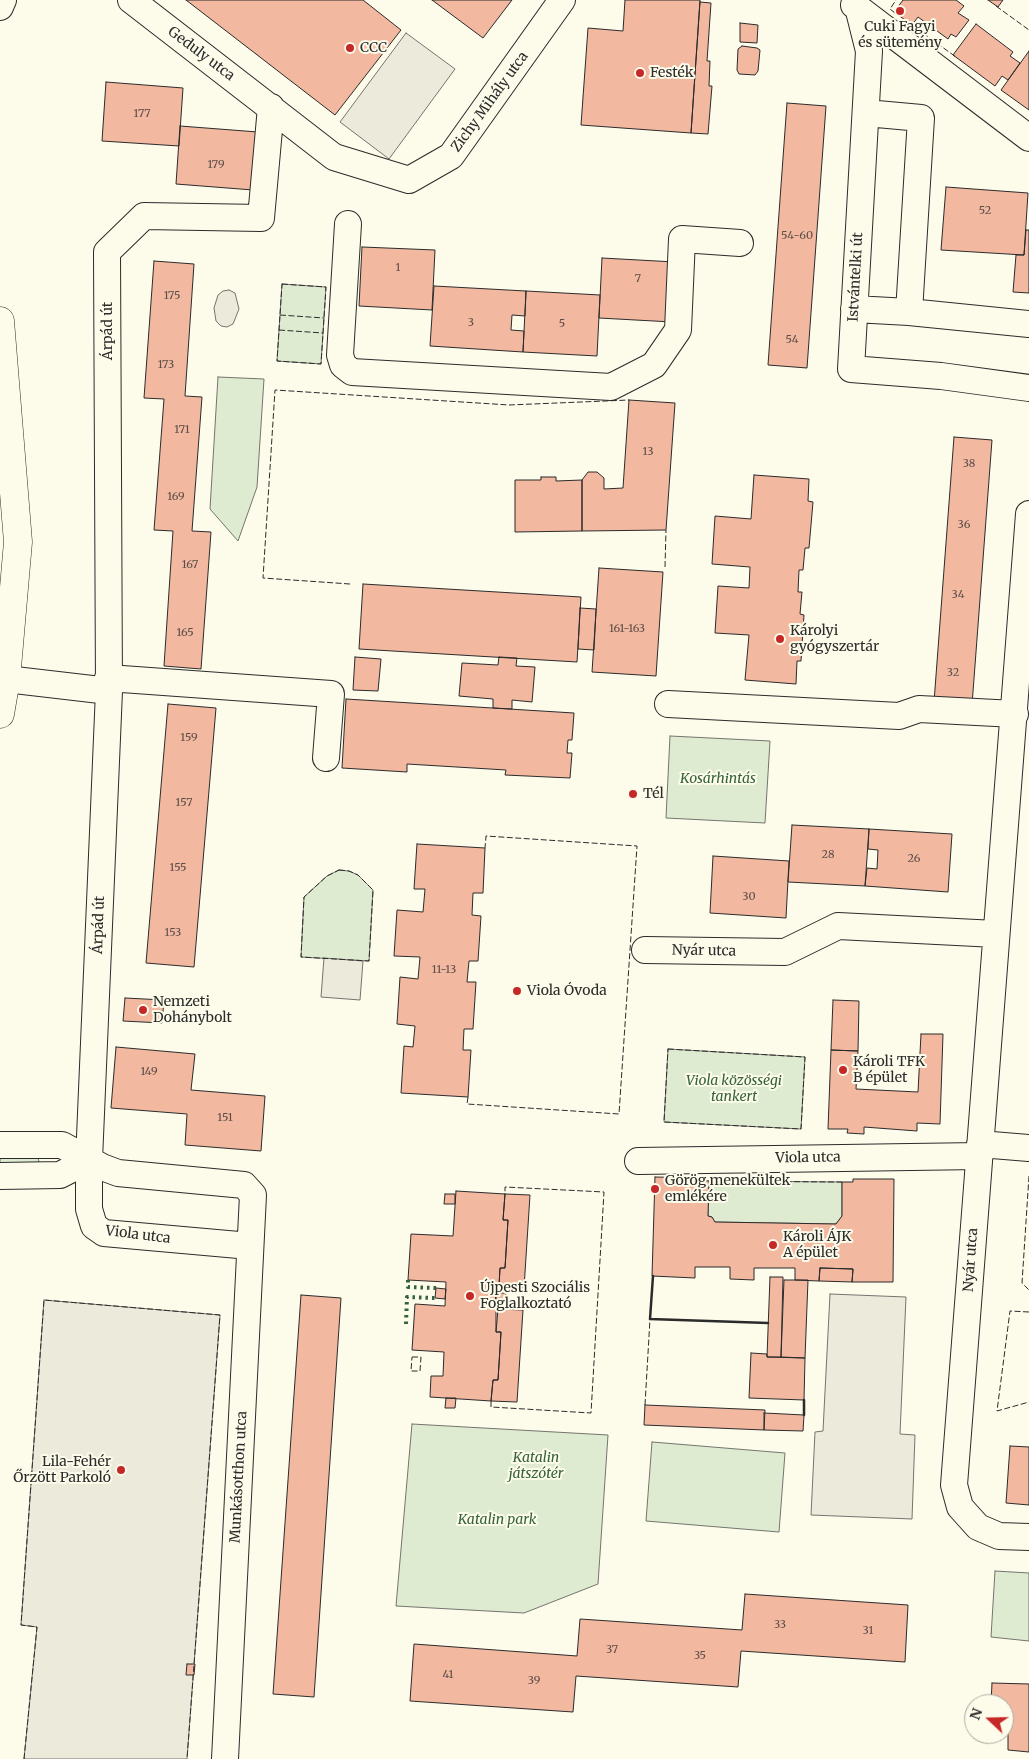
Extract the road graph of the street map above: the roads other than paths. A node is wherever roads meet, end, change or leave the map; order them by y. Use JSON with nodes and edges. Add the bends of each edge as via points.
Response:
{"nodes":[{"id":1,"x":3,"y":0,"type":"edge"},
{"id":2,"x":131,"y":0,"type":"edge"},
{"id":3,"x":562,"y":0,"type":"edge"},
{"id":4,"x":856,"y":2,"type":"edge"},
{"id":5,"x":0,"y":8,"type":"edge"},
{"id":6,"x":271,"y":107,"type":"junction"},
{"id":7,"x":866,"y":113,"type":"junction"},
{"id":8,"x":1029,"y":138,"type":"edge"},
{"id":9,"x":348,"y":224,"type":"dead end"},
{"id":10,"x":740,"y":243,"type":"dead end"},
{"id":11,"x":854,"y":309,"type":"junction"},
{"id":12,"x":909,"y":312,"type":"junction"},
{"id":13,"x":0,"y":321,"type":"edge"},
{"id":14,"x":1029,"y":324,"type":"edge"},
{"id":15,"x":1029,"y":388,"type":"edge"},
{"id":16,"x":1029,"y":514,"type":"edge"},
{"id":17,"x":7,"y":604,"type":"edge"},
{"id":18,"x":6,"y":679,"type":"junction"},
{"id":19,"x":109,"y":684,"type":"junction"},
{"id":20,"x":668,"y":704,"type":"dead end"},
{"id":21,"x":0,"y":714,"type":"edge"},
{"id":22,"x":1015,"y":714,"type":"junction"},
{"id":23,"x":326,"y":758,"type":"dead end"},
{"id":24,"x":996,"y":934,"type":"junction"},
{"id":25,"x":645,"y":950,"type":"dead end"},
{"id":26,"x":0,"y":1145,"type":"edge"},
{"id":27,"x":1029,"y":1148,"type":"edge"},
{"id":28,"x":979,"y":1150,"type":"junction"},
{"id":29,"x":638,"y":1161,"type":"dead end"},
{"id":30,"x":90,"y":1166,"type":"junction"},
{"id":31,"x":0,"y":1176,"type":"edge"},
{"id":32,"x":250,"y":1246,"type":"junction"},
{"id":33,"x":1029,"y":1537,"type":"edge"},
{"id":34,"x":225,"y":1759,"type":"edge"}],
"edges":[{"from":1,"to":5,"type":"street"},
{"from":2,"to":6,"type":"street","name":"Geduly utca"},
{"from":3,"to":6,"type":"street","name":"Zichy Mihály utca","via":[[451,156],[409,180],[334,157]]},
{"from":4,"to":7,"type":"street","name":"Istvántelki út","via":[[869,51]]},
{"from":4,"to":8,"type":"street","name":"Istvántelki út"},
{"from":6,"to":19,"type":"street","name":"Árpád út","via":[[261,218],[144,216],[108,252]]},
{"from":7,"to":11,"type":"street","name":"Istvántelki út"},
{"from":7,"to":12,"type":"street","via":[[921,118]]},
{"from":9,"to":10,"type":"street","via":[[340,355],[343,365],[352,372],[611,387],[654,365],[678,330],[682,239]]},
{"from":11,"to":12,"type":"street"},
{"from":11,"to":15,"type":"street","name":"Istvántelki út","via":[[851,369],[941,376]]},
{"from":12,"to":14,"type":"street"},
{"from":13,"to":17,"type":"main road","via":[[18,542]]},
{"from":16,"to":22,"type":"street","name":"Nyár utca"},
{"from":17,"to":18,"type":"main road"},
{"from":18,"to":19,"type":"street"},
{"from":18,"to":21,"type":"main road"},
{"from":19,"to":23,"type":"street","via":[[331,694]]},
{"from":19,"to":30,"type":"street","name":"Árpád út"},
{"from":20,"to":22,"type":"street","via":[[900,716],[919,709]]},
{"from":22,"to":24,"type":"street","name":"Nyár utca"},
{"from":24,"to":25,"type":"street","name":"Nyár utca","via":[[838,926],[785,952]]},
{"from":24,"to":28,"type":"street","name":"Nyár utca"},
{"from":26,"to":30,"type":"street","via":[[62,1144]]},
{"from":27,"to":28,"type":"street","name":"Viola utca"},
{"from":28,"to":29,"type":"street","name":"Viola utca"},
{"from":28,"to":33,"type":"street","name":"Nyár utca","via":[[954,1485],[960,1507],[978,1527],[999,1536]]},
{"from":30,"to":31,"type":"street","via":[[60,1175]]},
{"from":30,"to":32,"type":"street","name":"Viola utca","via":[[90,1218],[94,1226],[104,1233]]},
{"from":30,"to":32,"type":"street","name":"Munkásotthon utca","via":[[118,1173],[244,1185],[253,1196]]},
{"from":32,"to":34,"type":"street","name":"Munkásotthon utca"}]}
